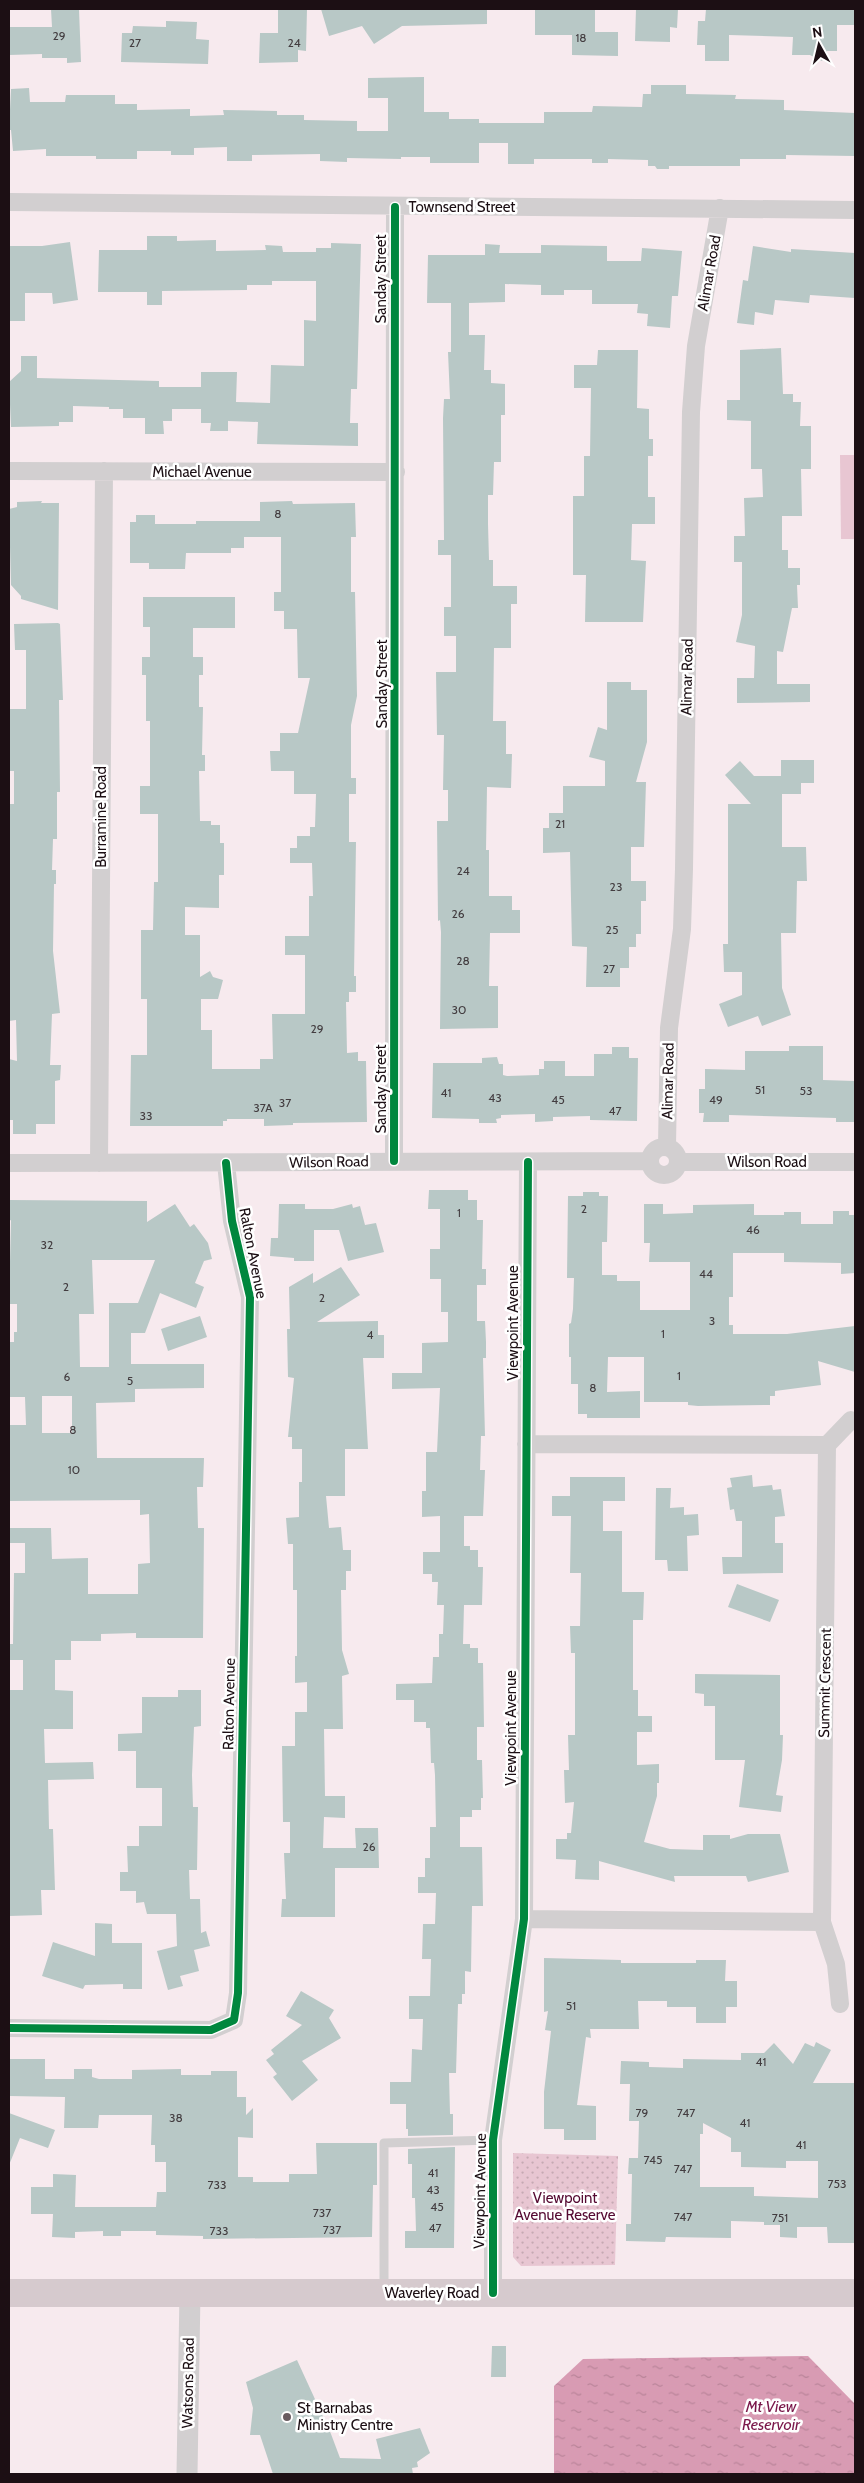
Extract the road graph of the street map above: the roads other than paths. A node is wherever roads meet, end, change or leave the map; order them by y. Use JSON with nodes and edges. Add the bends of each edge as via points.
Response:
{"nodes":[{"id":1,"x":9,"y":202,"type":"edge"},
{"id":2,"x":395,"y":207,"type":"junction"},
{"id":3,"x":720,"y":208,"type":"junction"},
{"id":4,"x":855,"y":210,"type":"edge"},
{"id":5,"x":9,"y":471,"type":"edge"},
{"id":6,"x":104,"y":471,"type":"junction"},
{"id":7,"x":396,"y":472,"type":"junction"},
{"id":8,"x":667,"y":1146,"type":"junction"},
{"id":9,"x":394,"y":1161,"type":"junction"},
{"id":10,"x":650,"y":1161,"type":"junction"},
{"id":11,"x":528,"y":1162,"type":"junction"},
{"id":12,"x":679,"y":1162,"type":"junction"},
{"id":13,"x":855,"y":1162,"type":"edge"},
{"id":14,"x":9,"y":1163,"type":"edge"},
{"id":15,"x":99,"y":1163,"type":"junction"},
{"id":16,"x":226,"y":1163,"type":"junction"},
{"id":17,"x":851,"y":1420,"type":"dead end"},
{"id":18,"x":526,"y":1444,"type":"junction"},
{"id":19,"x":827,"y":1445,"type":"junction"},
{"id":20,"x":524,"y":1919,"type":"junction"},
{"id":21,"x":822,"y":1922,"type":"junction"},
{"id":22,"x":840,"y":2004,"type":"dead end"},
{"id":23,"x":9,"y":2028,"type":"edge"},
{"id":24,"x":493,"y":2140,"type":"junction"},
{"id":25,"x":190,"y":2292,"type":"junction"},
{"id":26,"x":9,"y":2293,"type":"edge"},
{"id":27,"x":384,"y":2293,"type":"junction"},
{"id":28,"x":493,"y":2293,"type":"junction"},
{"id":29,"x":855,"y":2293,"type":"edge"},
{"id":30,"x":187,"y":2474,"type":"edge"}],
"edges":[{"from":1,"to":2,"type":"street","name":"Townsend Street"},
{"from":2,"to":3,"type":"street","name":"Townsend Street"},
{"from":2,"to":7,"type":"street","name":"Sanday Street"},
{"from":3,"to":4,"type":"street","name":"Townsend Street"},
{"from":3,"to":8,"type":"street","name":"Alimar Road","via":[[696,346],[691,412],[684,869],[682,929],[669,1028]]},
{"from":5,"to":6,"type":"street","name":"Michael Avenue"},
{"from":6,"to":7,"type":"street","name":"Michael Avenue"},
{"from":6,"to":15,"type":"street","name":"Burramine Road"},
{"from":7,"to":9,"type":"street","name":"Sanday Street"},
{"from":8,"to":10,"type":"street","via":[[653,1151]]},
{"from":8,"to":12,"type":"street","via":[[676,1152]]},
{"from":9,"to":11,"type":"street","name":"Wilson Road"},
{"from":9,"to":16,"type":"street","name":"Wilson Road"},
{"from":10,"to":11,"type":"street","name":"Wilson Road"},
{"from":10,"to":12,"type":"street","via":[[653,1170],[662,1175],[674,1171]]},
{"from":11,"to":18,"type":"street","name":"Viewpoint Avenue"},
{"from":12,"to":13,"type":"street","name":"Wilson Road"},
{"from":14,"to":15,"type":"street","name":"Wilson Road"},
{"from":15,"to":16,"type":"street","name":"Wilson Road"},
{"from":16,"to":23,"type":"street","name":"Ralton Avenue","via":[[232,1221],[250,1297],[238,1993],[234,2020],[211,2030]]},
{"from":17,"to":19,"type":"street"},
{"from":18,"to":19,"type":"street"},
{"from":18,"to":20,"type":"street","name":"Viewpoint Avenue"},
{"from":19,"to":21,"type":"street","name":"Summit Crescent"},
{"from":20,"to":21,"type":"street"},
{"from":20,"to":24,"type":"street","name":"Viewpoint Avenue"},
{"from":21,"to":22,"type":"street","name":"Summit Crescent","via":[[836,1964]]},
{"from":24,"to":27,"type":"lane","via":[[384,2143]]},
{"from":24,"to":28,"type":"street","name":"Viewpoint Avenue"},
{"from":25,"to":26,"type":"main road","name":"Waverley Road"},
{"from":25,"to":27,"type":"main road","name":"Waverley Road"},
{"from":25,"to":30,"type":"street","name":"Watsons Road"},
{"from":27,"to":28,"type":"main road","name":"Waverley Road"},
{"from":28,"to":29,"type":"main road","name":"Waverley Road"}]}
